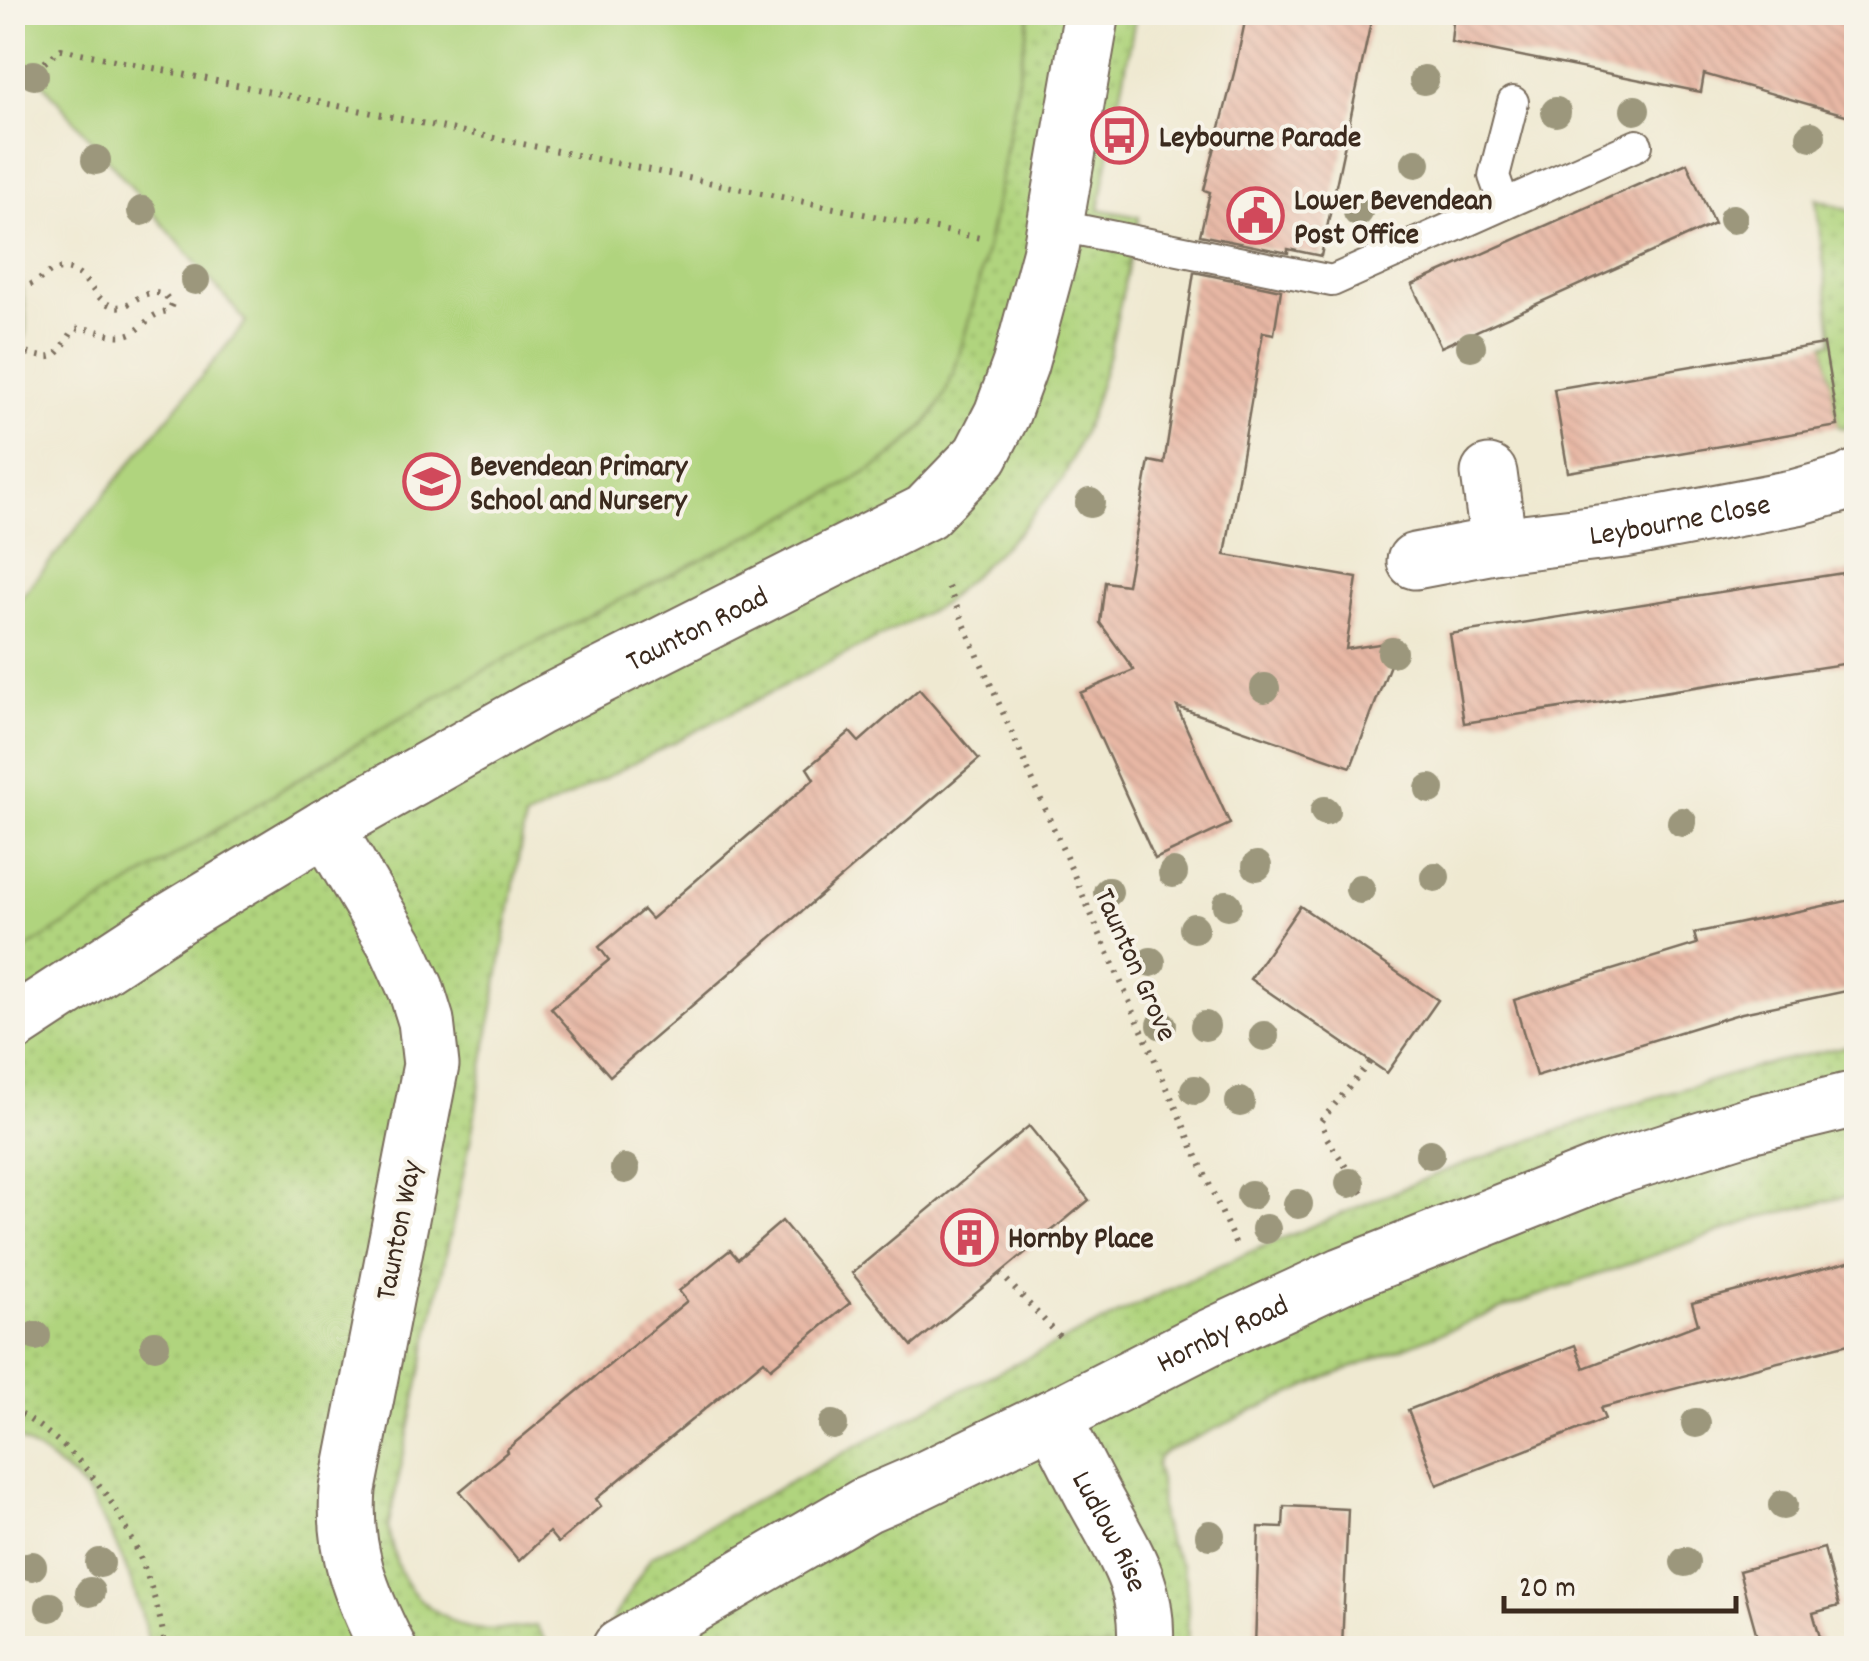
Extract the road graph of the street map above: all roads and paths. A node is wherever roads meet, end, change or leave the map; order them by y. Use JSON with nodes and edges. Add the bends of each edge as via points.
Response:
{"nodes":[{"id":1,"x":1092,"y":12,"type":"edge"},
{"id":2,"x":12,"y":89,"type":"edge"},
{"id":3,"x":1513,"y":102,"type":"dead end"},
{"id":4,"x":1637,"y":145,"type":"dead end"},
{"id":5,"x":1504,"y":204,"type":"junction"},
{"id":6,"x":1052,"y":240,"type":"junction"},
{"id":7,"x":20,"y":288,"type":"dead end"},
{"id":8,"x":22,"y":352,"type":"dead end"},
{"id":9,"x":1489,"y":473,"type":"dead end"},
{"id":10,"x":1856,"y":478,"type":"edge"},
{"id":11,"x":1500,"y":546,"type":"junction"},
{"id":12,"x":1415,"y":561,"type":"dead end"},
{"id":13,"x":948,"y":587,"type":"dead end"},
{"id":14,"x":326,"y":827,"type":"junction"},
{"id":15,"x":12,"y":1025,"type":"edge"},
{"id":16,"x":1370,"y":1062,"type":"dead end"},
{"id":17,"x":1856,"y":1099,"type":"edge"},
{"id":18,"x":1366,"y":1198,"type":"dead end"},
{"id":19,"x":1000,"y":1273,"type":"dead end"},
{"id":20,"x":1266,"y":1310,"type":"junction"},
{"id":21,"x":1068,"y":1348,"type":"dead end"},
{"id":22,"x":12,"y":1410,"type":"edge"},
{"id":23,"x":1053,"y":1417,"type":"junction"},
{"id":24,"x":165,"y":1648,"type":"edge"},
{"id":25,"x":388,"y":1648,"type":"edge"},
{"id":26,"x":620,"y":1648,"type":"edge"},
{"id":27,"x":1145,"y":1648,"type":"edge"}],
"edges":[{"from":1,"to":6,"type":"street","name":"Taunton Road"},
{"from":2,"to":6,"type":"path","via":[[61,49]]},
{"from":3,"to":5,"type":"lane","via":[[1494,176]]},
{"from":4,"to":5,"type":"lane"},
{"from":5,"to":6,"type":"lane","via":[[1332,281]]},
{"from":6,"to":14,"type":"street","name":"Taunton Road","via":[[1002,414],[980,455],[926,512],[535,709]]},
{"from":7,"to":8,"type":"path","via":[[66,269],[112,306],[150,292],[172,304],[124,336],[74,329],[53,358]]},
{"from":9,"to":11,"type":"street"},
{"from":10,"to":11,"type":"street","name":"Leybourne Close","via":[[1796,498]]},
{"from":11,"to":12,"type":"street","name":"Leybourne Close"},
{"from":13,"to":20,"type":"path","name":"Taunton Grove"},
{"from":14,"to":15,"type":"street","name":"Taunton Road"},
{"from":14,"to":25,"type":"street","name":"Taunton Way","via":[[416,989],[430,1066],[346,1513],[355,1575]]},
{"from":16,"to":18,"type":"path","via":[[1321,1121]]},
{"from":17,"to":20,"type":"street","name":"Hornby Road","via":[[1610,1169]]},
{"from":19,"to":21,"type":"path"},
{"from":20,"to":23,"type":"street","name":"Hornby Road"},
{"from":22,"to":24,"type":"path","via":[[63,1444],[124,1519],[158,1607]]},
{"from":23,"to":26,"type":"street","name":"Hornby Road","via":[[866,1505]]},
{"from":23,"to":27,"type":"street","name":"Ludlow Rise","via":[[1139,1584]]}]}
